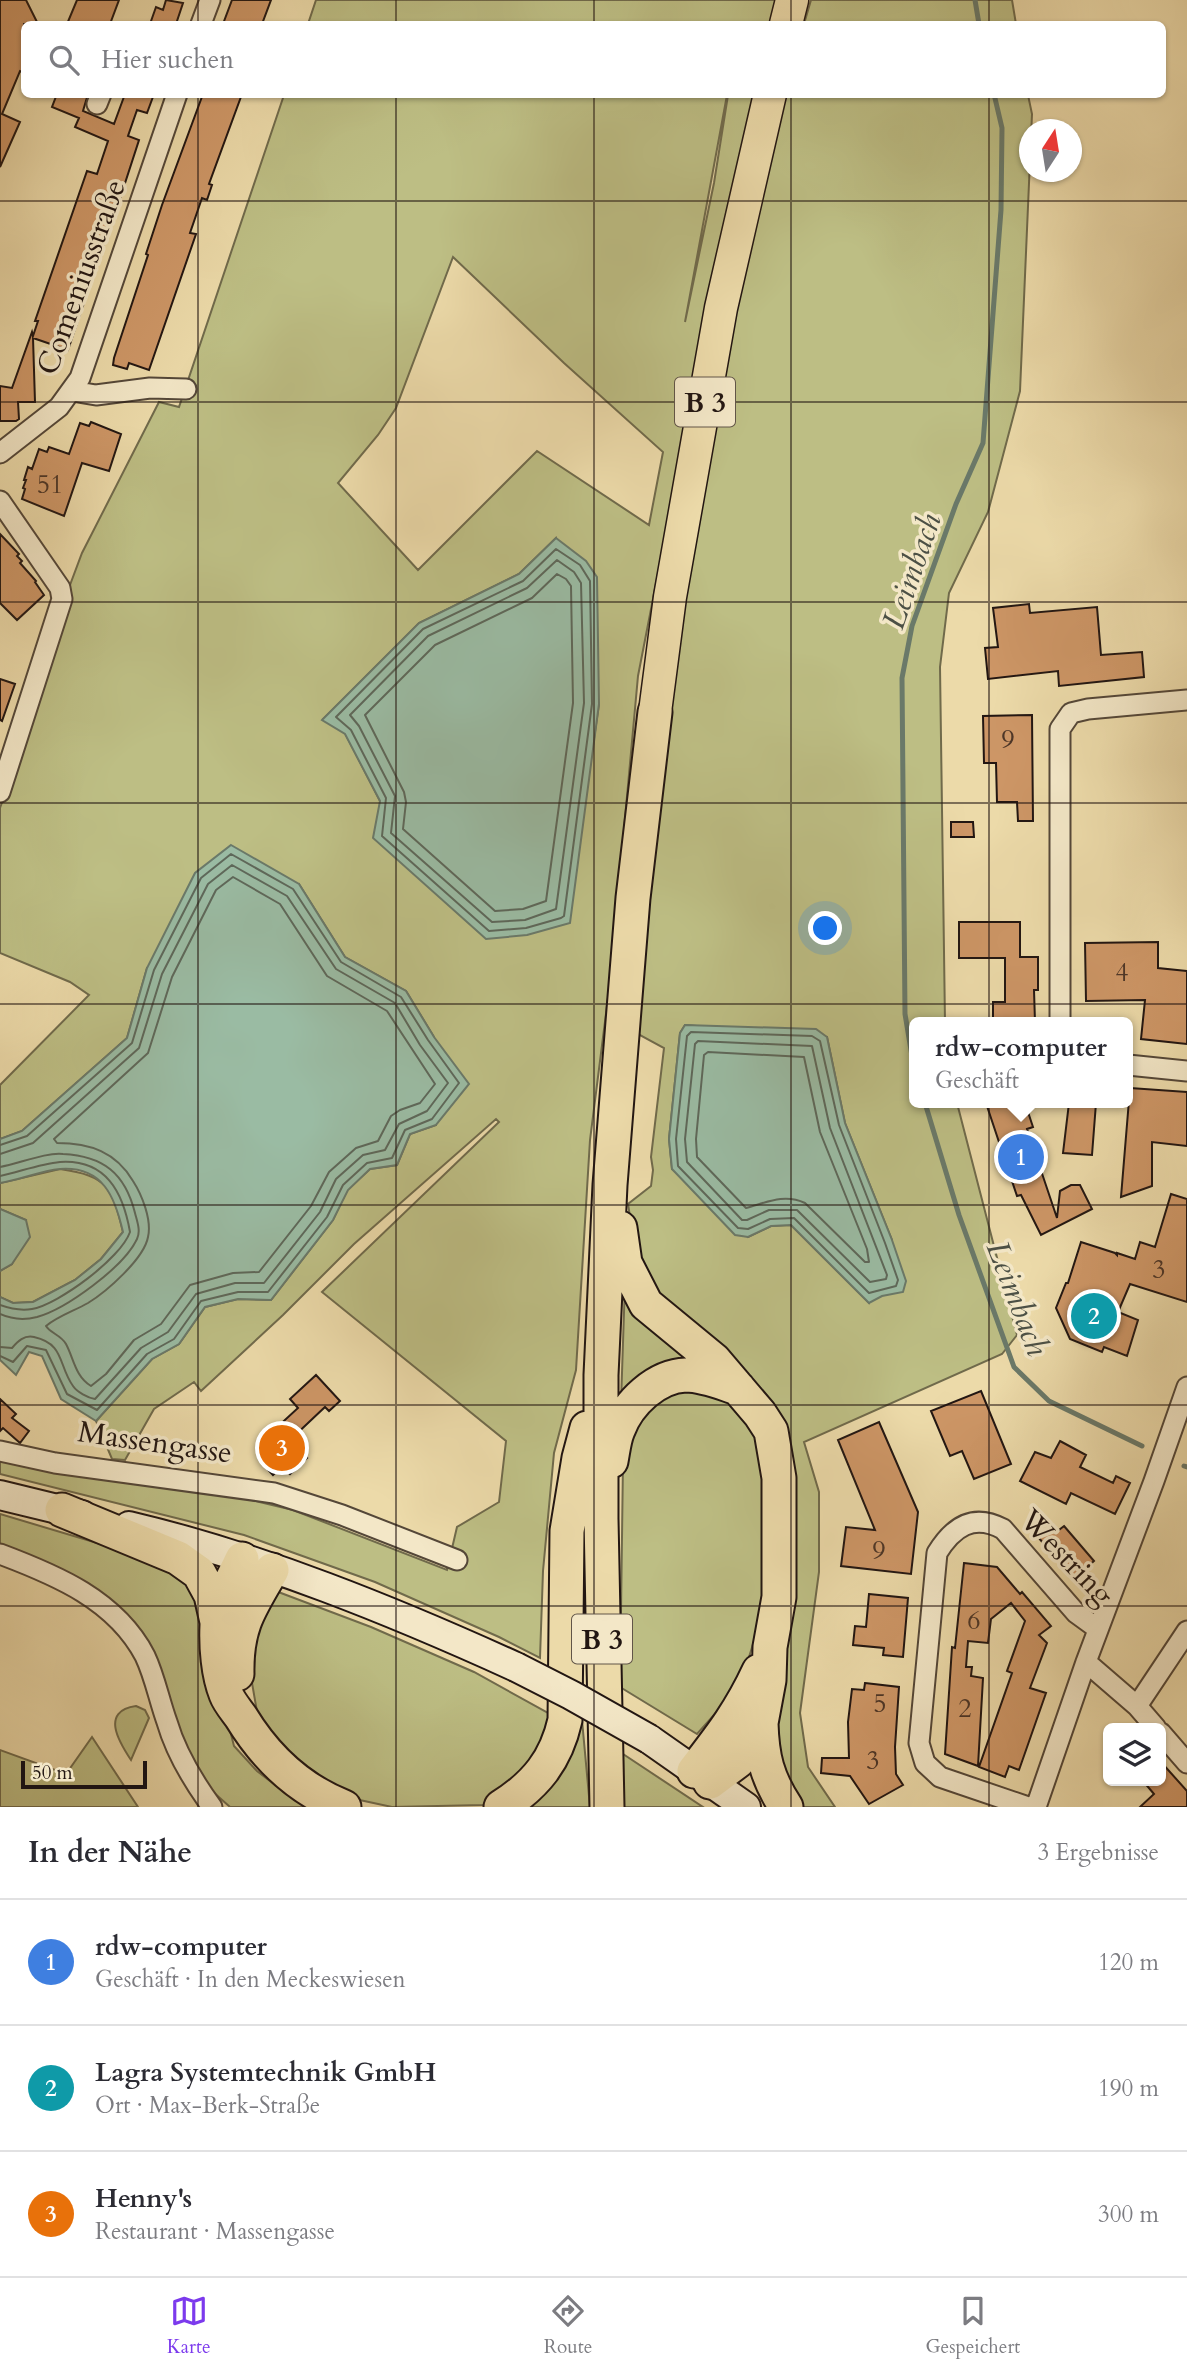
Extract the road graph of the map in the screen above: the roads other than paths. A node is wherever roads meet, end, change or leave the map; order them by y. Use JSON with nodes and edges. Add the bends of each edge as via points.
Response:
{"nodes":[{"id":1,"x":210,"y":0,"type":"edge"},
{"id":2,"x":792,"y":0,"type":"edge"},
{"id":3,"x":202,"y":21,"type":"edge"},
{"id":4,"x":787,"y":21,"type":"edge"},
{"id":5,"x":176,"y":98,"type":"edge"},
{"id":6,"x":769,"y":98,"type":"edge"},
{"id":7,"x":187,"y":389,"type":"dead end"},
{"id":8,"x":72,"y":391,"type":"junction"},
{"id":9,"x":0,"y":453,"type":"edge"},
{"id":10,"x":0,"y":501,"type":"edge"},
{"id":11,"x":1187,"y":700,"type":"edge"},
{"id":12,"x":655,"y":712,"type":"joint"},
{"id":13,"x":0,"y":792,"type":"edge"},
{"id":14,"x":1060,"y":1017,"type":"edge"},
{"id":15,"x":1133,"y":1066,"type":"edge"},
{"id":16,"x":1187,"y":1071,"type":"edge"},
{"id":17,"x":610,"y":1185,"type":"junction"},
{"id":18,"x":601,"y":1375,"type":"junction"},
{"id":19,"x":1187,"y":1387,"type":"edge"},
{"id":20,"x":738,"y":1388,"type":"junction"},
{"id":21,"x":0,"y":1451,"type":"edge"},
{"id":22,"x":0,"y":1495,"type":"edge"},
{"id":23,"x":62,"y":1510,"type":"junction"},
{"id":24,"x":601,"y":1519,"type":"junction"},
{"id":25,"x":0,"y":1554,"type":"edge"},
{"id":26,"x":457,"y":1560,"type":"dead end"},
{"id":27,"x":257,"y":1564,"type":"junction"},
{"id":28,"x":217,"y":1622,"type":"junction"},
{"id":29,"x":1098,"y":1629,"type":"junction"},
{"id":30,"x":1187,"y":1630,"type":"edge"},
{"id":31,"x":770,"y":1647,"type":"junction"},
{"id":32,"x":1086,"y":1662,"type":"junction"},
{"id":33,"x":1137,"y":1706,"type":"junction"},
{"id":34,"x":241,"y":1718,"type":"junction"},
{"id":35,"x":761,"y":1723,"type":"junction"},
{"id":36,"x":1152,"y":1723,"type":"edge"},
{"id":37,"x":1166,"y":1739,"type":"edge"},
{"id":38,"x":1187,"y":1763,"type":"edge"},
{"id":39,"x":702,"y":1776,"type":"junction"},
{"id":40,"x":212,"y":1807,"type":"edge"},
{"id":41,"x":344,"y":1807,"type":"edge"},
{"id":42,"x":501,"y":1807,"type":"edge"},
{"id":43,"x":607,"y":1807,"type":"edge"},
{"id":44,"x":746,"y":1807,"type":"edge"},
{"id":45,"x":786,"y":1807,"type":"edge"},
{"id":46,"x":1028,"y":1807,"type":"edge"},
{"id":47,"x":1036,"y":1807,"type":"edge"}],
"edges":[{"from":1,"to":3,"type":"street"},
{"from":2,"to":4,"type":"main road"},
{"from":5,"to":8,"type":"street","name":"Comeniusstraße","via":[[87,362]]},
{"from":6,"to":12,"type":"main road","number":"B 3","via":[[721,307],[670,597]]},
{"from":7,"to":8,"type":"street","via":[[88,395]]},
{"from":8,"to":9,"type":"street","name":"Comeniusstraße","via":[[50,415]]},
{"from":10,"to":13,"type":"street","via":[[60,588],[62,599]]},
{"from":11,"to":14,"type":"street","via":[[1088,709],[1071,713],[1060,729]]},
{"from":12,"to":17,"type":"highway","number":"B 3","via":[[633,898]]},
{"from":15,"to":16,"type":"street"},
{"from":17,"to":18,"type":"highway","number":"B 3"},
{"from":17,"to":20,"type":"highway","via":[[625,1263],[646,1304],[714,1360]]},
{"from":18,"to":24,"type":"highway","number":"B 3"},
{"from":18,"to":42,"type":"highway","via":[[579,1458],[567,1531],[561,1738],[536,1781]]},
{"from":19,"to":29,"type":"street"},
{"from":20,"to":24,"type":"highway","via":[[685,1375],[659,1382],[632,1403],[617,1430]]},
{"from":20,"to":31,"type":"highway","via":[[771,1432],[779,1478],[779,1597]]},
{"from":21,"to":26,"type":"street","name":"Massengasse","via":[[274,1493]]},
{"from":22,"to":23,"type":"main road"},
{"from":23,"to":27,"type":"main road","via":[[172,1536]]},
{"from":23,"to":28,"type":"highway","via":[[178,1558],[199,1573],[211,1595]]},
{"from":24,"to":43,"type":"highway","number":"B 3"},
{"from":25,"to":40,"type":"street","via":[[63,1580],[100,1602],[125,1625],[146,1658],[188,1771]]},
{"from":27,"to":28,"type":"highway","via":[[224,1600]]},
{"from":27,"to":34,"type":"highway","via":[[237,1650]]},
{"from":27,"to":39,"type":"main road","bridge":true,"via":[[412,1620],[516,1667],[649,1739]]},
{"from":28,"to":34,"type":"highway","via":[[226,1694]]},
{"from":29,"to":32,"type":"street","name":"Westring"},
{"from":29,"to":46,"type":"street","name":"Westring","via":[[1076,1613],[1003,1529],[991,1522],[963,1525],[948,1536],[937,1553],[919,1743],[925,1763],[940,1777]]},
{"from":30,"to":33,"type":"street"},
{"from":31,"to":35,"type":"highway"},
{"from":31,"to":39,"type":"highway"},
{"from":32,"to":33,"type":"street"},
{"from":32,"to":47,"type":"street","name":"Westring"},
{"from":33,"to":36,"type":"street"},
{"from":34,"to":41,"type":"highway","via":[[270,1759],[313,1792]]},
{"from":35,"to":39,"type":"highway","via":[[738,1761]]},
{"from":35,"to":45,"type":"highway","via":[[769,1779]]},
{"from":37,"to":38,"type":"street"},
{"from":39,"to":44,"type":"main road"}]}
